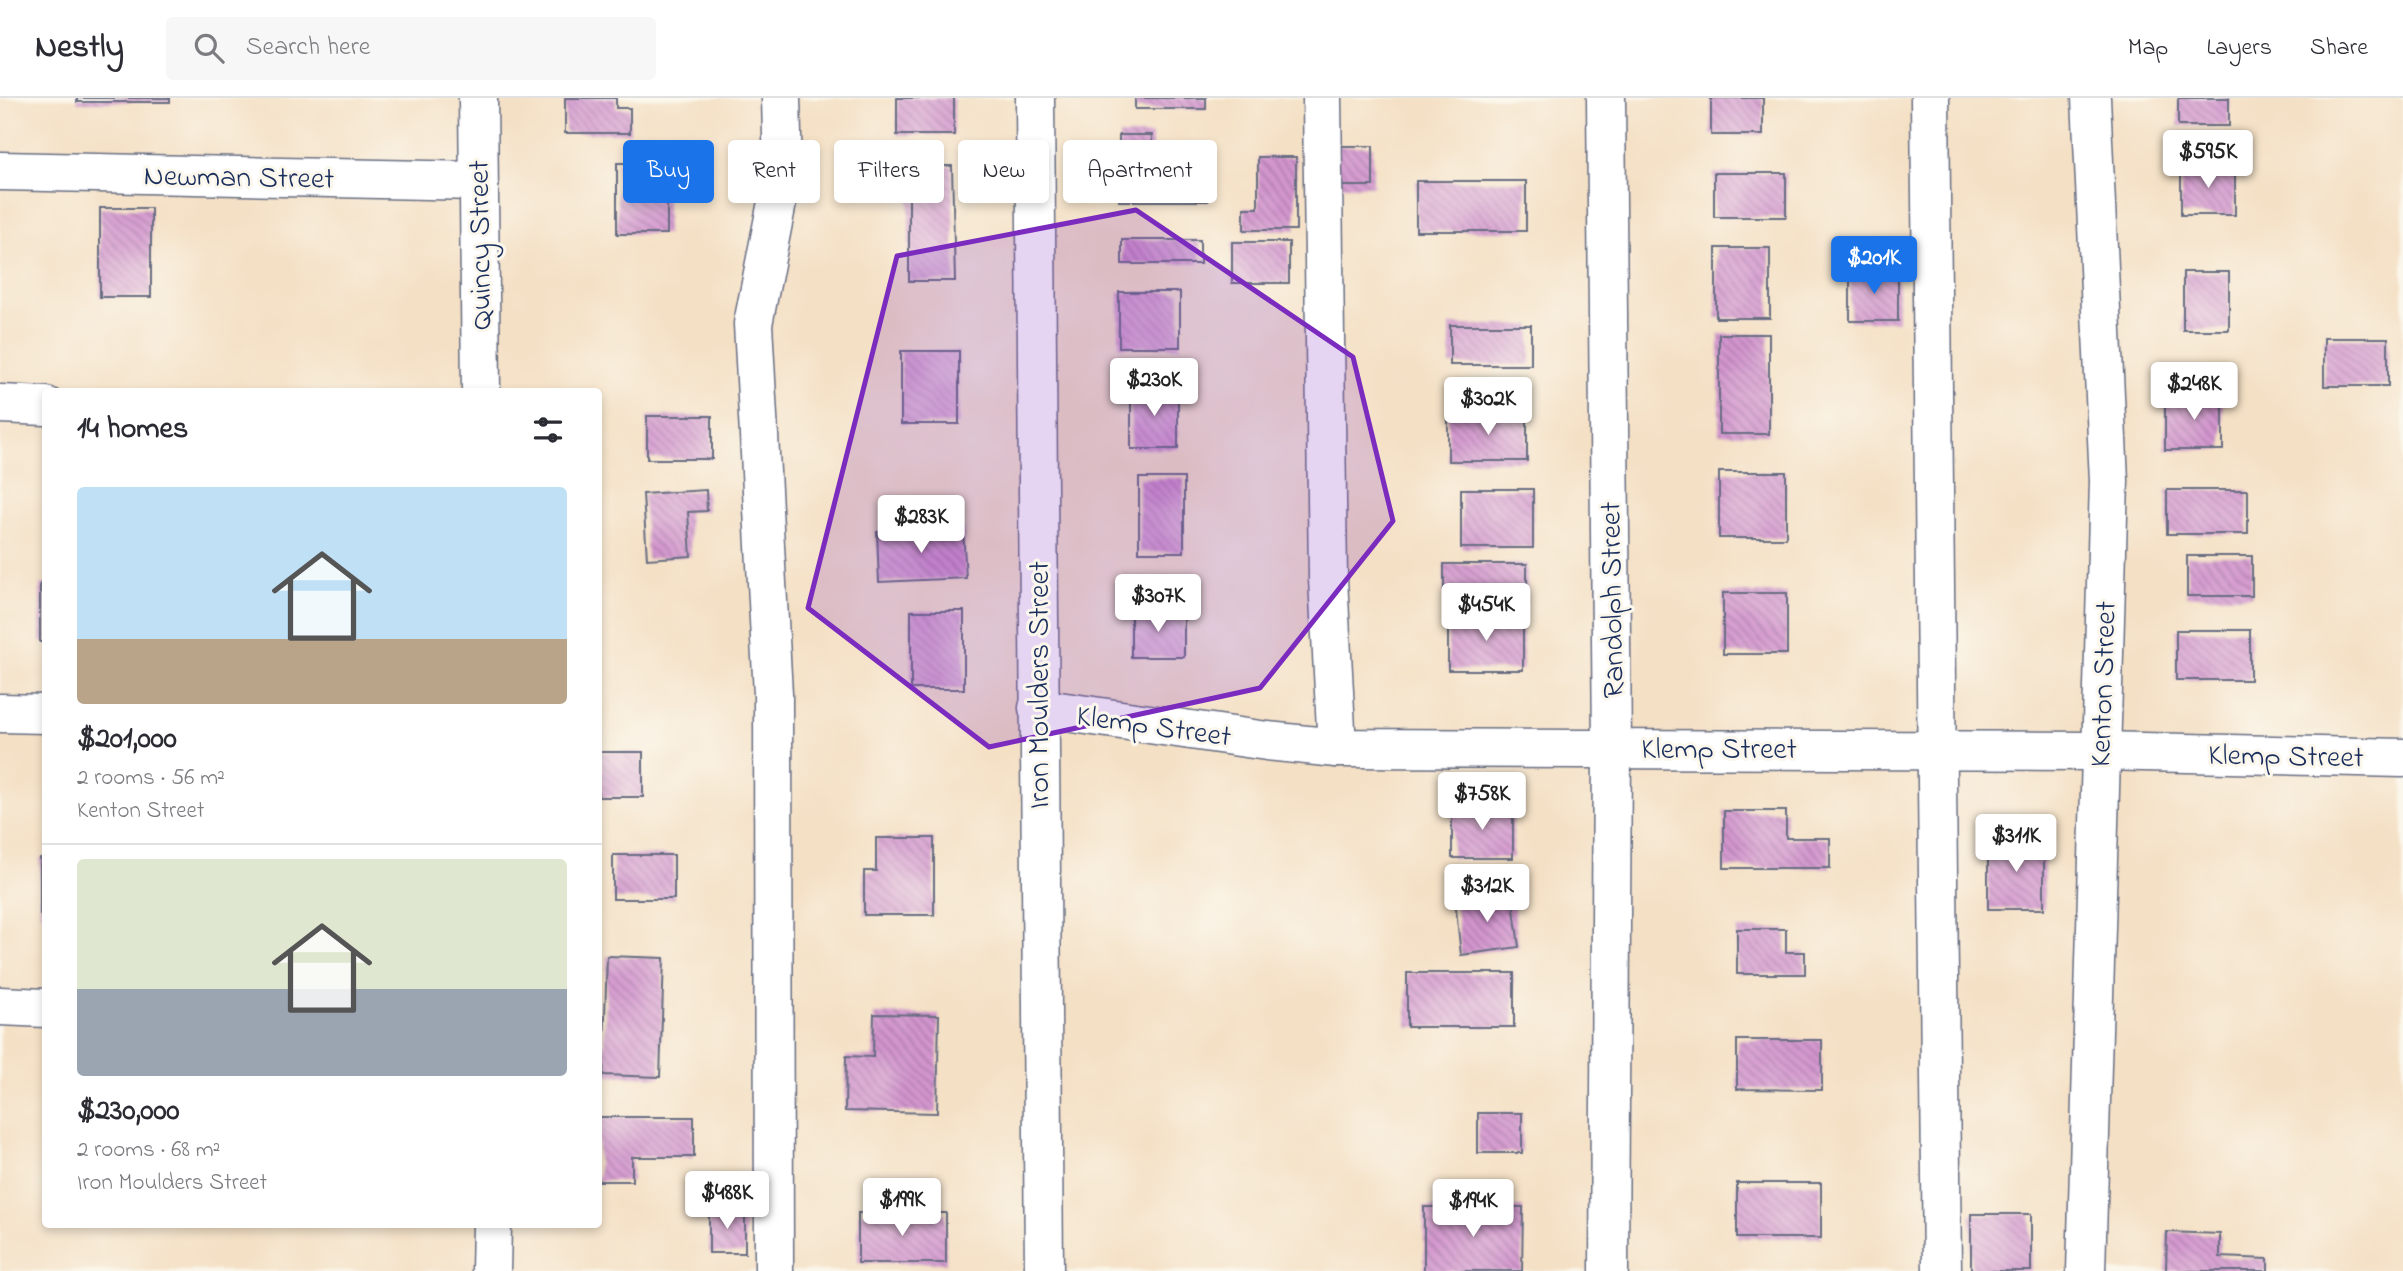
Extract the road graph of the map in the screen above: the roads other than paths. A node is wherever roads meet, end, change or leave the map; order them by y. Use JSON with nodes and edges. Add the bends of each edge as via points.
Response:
{"nodes":[{"id":1,"x":478,"y":98,"type":"edge"},
{"id":2,"x":781,"y":98,"type":"edge"},
{"id":3,"x":1035,"y":98,"type":"edge"},
{"id":4,"x":1322,"y":98,"type":"edge"},
{"id":5,"x":1606,"y":98,"type":"edge"},
{"id":6,"x":1930,"y":98,"type":"edge"},
{"id":7,"x":2091,"y":98,"type":"edge"},
{"id":8,"x":0,"y":171,"type":"edge"},
{"id":9,"x":477,"y":181,"type":"junction"},
{"id":10,"x":481,"y":388,"type":"edge"},
{"id":11,"x":0,"y":404,"type":"edge"},
{"id":12,"x":42,"y":406,"type":"edge"},
{"id":13,"x":1038,"y":708,"type":"junction"},
{"id":14,"x":0,"y":713,"type":"edge"},
{"id":15,"x":42,"y":714,"type":"edge"},
{"id":16,"x":1337,"y":748,"type":"junction"},
{"id":17,"x":1612,"y":748,"type":"junction"},
{"id":18,"x":1938,"y":750,"type":"junction"},
{"id":19,"x":2099,"y":751,"type":"junction"},
{"id":20,"x":2403,"y":758,"type":"edge"},
{"id":21,"x":0,"y":1006,"type":"edge"},
{"id":22,"x":42,"y":1007,"type":"edge"},
{"id":23,"x":492,"y":1228,"type":"edge"},
{"id":24,"x":491,"y":1271,"type":"edge"},
{"id":25,"x":774,"y":1271,"type":"edge"},
{"id":26,"x":1044,"y":1271,"type":"edge"},
{"id":27,"x":1609,"y":1271,"type":"edge"},
{"id":28,"x":1942,"y":1271,"type":"edge"},
{"id":29,"x":2085,"y":1271,"type":"edge"}],
"edges":[{"from":1,"to":9,"type":"street","name":"Quincy Street"},
{"from":2,"to":25,"type":"street","via":[[783,172],[753,324],[773,694]]},
{"from":3,"to":13,"type":"street","name":"Iron Moulders Street"},
{"from":4,"to":16,"type":"street","via":[[1328,579]]},
{"from":5,"to":17,"type":"street","name":"Randolph Street"},
{"from":6,"to":18,"type":"street"},
{"from":7,"to":19,"type":"street","name":"Kenton Street","via":[[2109,481]]},
{"from":8,"to":9,"type":"street","name":"Newman Street"},
{"from":9,"to":10,"type":"street","name":"Quincy Street"},
{"from":11,"to":12,"type":"street"},
{"from":13,"to":16,"type":"street","name":"Klemp Street"},
{"from":13,"to":26,"type":"street","name":"Iron Moulders Street"},
{"from":14,"to":15,"type":"street"},
{"from":16,"to":17,"type":"street","name":"Klemp Street"},
{"from":17,"to":18,"type":"street","name":"Klemp Street"},
{"from":17,"to":27,"type":"street","name":"Randolph Street"},
{"from":18,"to":19,"type":"street","name":"Klemp Street"},
{"from":18,"to":28,"type":"street"},
{"from":19,"to":20,"type":"street","name":"Klemp Street"},
{"from":19,"to":29,"type":"street","name":"Kenton Street"},
{"from":21,"to":22,"type":"street"},
{"from":23,"to":24,"type":"street"}]}
